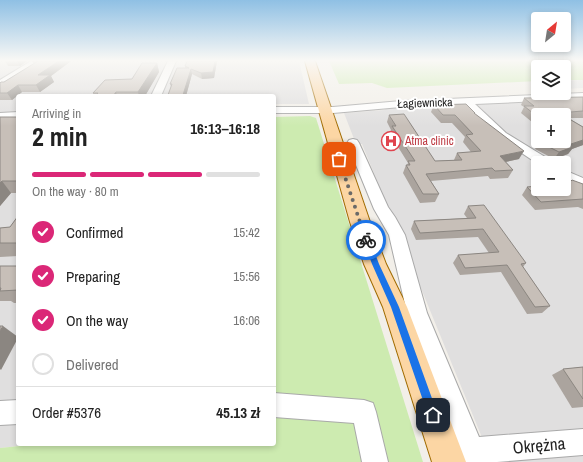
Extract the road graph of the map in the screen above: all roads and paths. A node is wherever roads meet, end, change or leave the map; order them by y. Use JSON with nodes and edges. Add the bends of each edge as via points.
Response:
{"nodes":[{"id":1,"x":162,"y":83,"type":"edge"},
{"id":2,"x":318,"y":83,"type":"edge"},
{"id":3,"x":322,"y":83,"type":"edge"},
{"id":4,"x":157,"y":94,"type":"edge"},
{"id":5,"x":583,"y":96,"type":"edge"},
{"id":6,"x":466,"y":101,"type":"junction"},
{"id":7,"x":328,"y":108,"type":"junction"},
{"id":8,"x":276,"y":110,"type":"edge"},
{"id":9,"x":0,"y":116,"type":"edge"},
{"id":10,"x":16,"y":116,"type":"edge"},
{"id":11,"x":353,"y":143,"type":"dead end"},
{"id":12,"x":534,"y":156,"type":"edge"},
{"id":13,"x":571,"y":178,"type":"edge"},
{"id":14,"x":583,"y":184,"type":"edge"},
{"id":15,"x":276,"y":404,"type":"edge"},
{"id":16,"x":16,"y":412,"type":"edge"},
{"id":17,"x":0,"y":413,"type":"edge"},
{"id":18,"x":583,"y":442,"type":"edge"},
{"id":19,"x":466,"y":458,"type":"edge"},
{"id":20,"x":375,"y":462,"type":"edge"}],
"edges":[{"from":1,"to":4,"type":"street"},
{"from":2,"to":7,"type":"main road"},
{"from":3,"to":7,"type":"main road"},
{"from":5,"to":6,"type":"street","name":"Łagiewnicka"},
{"from":6,"to":7,"type":"street","name":"Łagiewnicka"},
{"from":6,"to":12,"type":"street","via":[[502,135]]},
{"from":7,"to":8,"type":"street","name":"Łagiewnicka"},
{"from":7,"to":19,"type":"main road","via":[[385,265],[395,307]]},
{"from":9,"to":10,"type":"street"},
{"from":11,"to":19,"type":"street","via":[[381,209],[397,235],[417,313]]},
{"from":13,"to":14,"type":"street"},
{"from":15,"to":20,"type":"street","via":[[364,412]]},
{"from":16,"to":17,"type":"street"},
{"from":18,"to":19,"type":"street","name":"Okrężna"}]}
